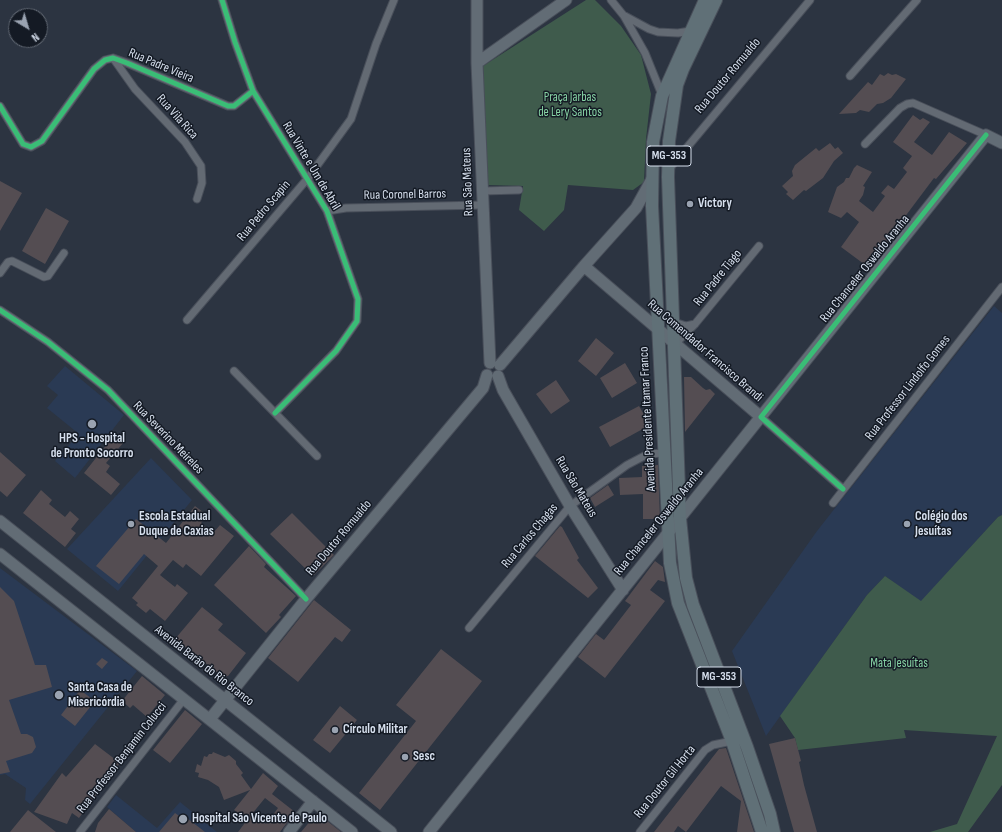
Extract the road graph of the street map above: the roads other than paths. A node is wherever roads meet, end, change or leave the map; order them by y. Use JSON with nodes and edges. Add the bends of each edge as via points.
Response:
{"nodes":[{"id":1,"x":222,"y":0,"type":"edge"},
{"id":2,"x":394,"y":0,"type":"edge"},
{"id":3,"x":477,"y":0,"type":"edge"},
{"id":4,"x":566,"y":0,"type":"edge"},
{"id":5,"x":611,"y":0,"type":"edge"},
{"id":6,"x":705,"y":0,"type":"edge"},
{"id":7,"x":716,"y":0,"type":"edge"},
{"id":8,"x":810,"y":0,"type":"edge"},
{"id":9,"x":917,"y":0,"type":"edge"},
{"id":10,"x":624,"y":16,"type":"junction"},
{"id":11,"x":690,"y":31,"type":"junction"},
{"id":12,"x":113,"y":58,"type":"junction"},
{"id":13,"x":477,"y":63,"type":"junction"},
{"id":14,"x":850,"y":76,"type":"dead end"},
{"id":15,"x":253,"y":91,"type":"junction"},
{"id":16,"x":662,"y":96,"type":"junction"},
{"id":17,"x":0,"y":106,"type":"edge"},
{"id":18,"x":986,"y":135,"type":"junction"},
{"id":19,"x":1002,"y":143,"type":"edge"},
{"id":20,"x":865,"y":144,"type":"dead end"},
{"id":21,"x":668,"y":169,"type":"junction"},
{"id":22,"x":308,"y":178,"type":"junction"},
{"id":23,"x":652,"y":179,"type":"junction"},
{"id":24,"x":519,"y":190,"type":"dead end"},
{"id":25,"x":482,"y":191,"type":"junction"},
{"id":26,"x":197,"y":199,"type":"dead end"},
{"id":27,"x":483,"y":205,"type":"junction"},
{"id":28,"x":652,"y":206,"type":"junction"},
{"id":29,"x":636,"y":208,"type":"junction"},
{"id":30,"x":327,"y":211,"type":"junction"},
{"id":31,"x":759,"y":246,"type":"dead end"},
{"id":32,"x":64,"y":253,"type":"dead end"},
{"id":33,"x":584,"y":266,"type":"junction"},
{"id":34,"x":0,"y":273,"type":"edge"},
{"id":35,"x":1002,"y":287,"type":"edge"},
{"id":36,"x":0,"y":310,"type":"edge"},
{"id":37,"x":673,"y":319,"type":"junction"},
{"id":38,"x":187,"y":320,"type":"dead end"},
{"id":39,"x":695,"y":324,"type":"junction"},
{"id":40,"x":658,"y":328,"type":"junction"},
{"id":41,"x":676,"y":344,"type":"junction"},
{"id":42,"x":494,"y":370,"type":"junction"},
{"id":43,"x":234,"y":371,"type":"dead end"},
{"id":44,"x":483,"y":388,"type":"junction"},
{"id":45,"x":503,"y":390,"type":"junction"},
{"id":46,"x":275,"y":413,"type":"junction"},
{"id":47,"x":761,"y":417,"type":"junction"},
{"id":48,"x":664,"y":453,"type":"junction"},
{"id":49,"x":317,"y":456,"type":"dead end"},
{"id":50,"x":843,"y":489,"type":"junction"},
{"id":51,"x":833,"y":503,"type":"dead end"},
{"id":52,"x":570,"y":506,"type":"junction"},
{"id":53,"x":680,"y":518,"type":"junction"},
{"id":54,"x":0,"y":521,"type":"edge"},
{"id":55,"x":668,"y":533,"type":"junction"},
{"id":56,"x":0,"y":554,"type":"edge"},
{"id":57,"x":623,"y":590,"type":"junction"},
{"id":58,"x":306,"y":599,"type":"junction"},
{"id":59,"x":469,"y":628,"type":"dead end"},
{"id":60,"x":184,"y":699,"type":"junction"},
{"id":61,"x":224,"y":700,"type":"junction"},
{"id":62,"x":210,"y":719,"type":"junction"},
{"id":63,"x":732,"y":741,"type":"junction"},
{"id":64,"x":313,"y":801,"type":"junction"},
{"id":65,"x":80,"y":832,"type":"edge"},
{"id":66,"x":289,"y":832,"type":"edge"},
{"id":67,"x":352,"y":832,"type":"edge"},
{"id":68,"x":391,"y":832,"type":"edge"},
{"id":69,"x":429,"y":832,"type":"edge"},
{"id":70,"x":640,"y":832,"type":"edge"},
{"id":71,"x":762,"y":832,"type":"edge"},
{"id":72,"x":774,"y":832,"type":"edge"}],
"edges":[{"from":1,"to":15,"type":"street","name":"Rua Vinte e Um de Abril"},
{"from":2,"to":22,"type":"street","name":"Rua Pedro Scapin","via":[[376,44],[351,120]]},
{"from":3,"to":13,"type":"main road","name":"Rua São Mateus"},
{"from":4,"to":13,"type":"main road"},
{"from":5,"to":10,"type":"street"},
{"from":6,"to":11,"type":"main road","name":"Avenida Presidente Itamar Franco","number":"MG-353"},
{"from":7,"to":21,"type":"main road","number":"MG-353","via":[[677,85],[673,103]]},
{"from":8,"to":21,"type":"street","name":"Rua Doutor Romualdo"},
{"from":9,"to":14,"type":"street"},
{"from":10,"to":11,"type":"street","via":[[658,32],[678,34]]},
{"from":10,"to":16,"type":"street","via":[[652,68]]},
{"from":11,"to":16,"type":"main road","name":"Avenida Presidente Itamar Franco","number":"MG-353"},
{"from":12,"to":15,"type":"street","name":"Rua Padre Vieira","via":[[228,106],[234,106]]},
{"from":12,"to":17,"type":"street","name":"Rua Padre Vieira","via":[[105,60],[94,69],[42,141],[31,147],[23,144]]},
{"from":12,"to":26,"type":"street","name":"Rua Vila Rica","via":[[135,88],[186,142],[201,166],[202,183]]},
{"from":13,"to":25,"type":"main road","name":"Rua São Mateus"},
{"from":15,"to":22,"type":"street","name":"Rua Vinte e Um de Abril"},
{"from":16,"to":23,"type":"main road","name":"Avenida Presidente Itamar Franco","number":"MG-353","via":[[652,142]]},
{"from":18,"to":19,"type":"main road"},
{"from":18,"to":20,"type":"street","via":[[913,103],[900,108]]},
{"from":18,"to":47,"type":"main road","name":"Rua Chanceler Oswaldo Aranha"},
{"from":21,"to":37,"type":"main road","number":"MG-353"},
{"from":22,"to":30,"type":"street","name":"Rua Vinte e Um de Abril"},
{"from":22,"to":38,"type":"street","name":"Rua Pedro Scapin"},
{"from":23,"to":28,"type":"main road","name":"Avenida Presidente Itamar Franco","number":"MG-353"},
{"from":23,"to":29,"type":"main road","name":"Rua Doutor Romualdo"},
{"from":24,"to":25,"type":"street"},
{"from":25,"to":27,"type":"main road","name":"Rua São Mateus"},
{"from":27,"to":30,"type":"street","name":"Rua Coronel Barros","via":[[346,208]]},
{"from":27,"to":42,"type":"main road","name":"Rua São Mateus"},
{"from":28,"to":29,"type":"street"},
{"from":28,"to":40,"type":"main road","name":"Avenida Presidente Itamar Franco","number":"MG-353"},
{"from":29,"to":33,"type":"main road","name":"Rua Doutor Romualdo"},
{"from":30,"to":46,"type":"street","name":"Rua Vinte e Um de Abril","via":[[358,299],[357,321],[336,350]]},
{"from":31,"to":39,"type":"street","name":"Rua Padre Tiago"},
{"from":32,"to":34,"type":"street","via":[[48,276],[44,277],[12,261],[8,262]]},
{"from":33,"to":40,"type":"main road","name":"Rua Comendador Francisco Brandi"},
{"from":33,"to":42,"type":"main road","name":"Rua Doutor Romualdo"},
{"from":35,"to":50,"type":"street","name":"Rua Professor Lindolfo Gomes"},
{"from":36,"to":58,"type":"street","name":"Rua Severino Meireles","via":[[48,342],[108,390]]},
{"from":37,"to":39,"type":"street","name":"Rua Padre Tiago","via":[[686,326]]},
{"from":37,"to":40,"type":"main road"},
{"from":37,"to":41,"type":"main road","number":"MG-353"},
{"from":39,"to":41,"type":"street","name":"Rua Padre Tiago"},
{"from":40,"to":41,"type":"main road","name":"Rua Comendador Francisco Brandi"},
{"from":40,"to":48,"type":"main road","name":"Avenida Presidente Itamar Franco","number":"MG-353"},
{"from":41,"to":47,"type":"main road","name":"Rua Comendador Francisco Brandi"},
{"from":41,"to":53,"type":"main road","number":"MG-353"},
{"from":42,"to":44,"type":"main road","name":"Rua Doutor Romualdo"},
{"from":42,"to":45,"type":"main road","name":"Rua São Mateus"},
{"from":43,"to":46,"type":"street"},
{"from":44,"to":45,"type":"main road","via":[[495,385]]},
{"from":44,"to":58,"type":"main road","name":"Rua Doutor Romualdo"},
{"from":45,"to":52,"type":"main road","name":"Rua São Mateus"},
{"from":46,"to":49,"type":"street"},
{"from":47,"to":50,"type":"street","name":"Rua Comendador Francisco Brandi"},
{"from":47,"to":53,"type":"main road","name":"Rua Chanceler Oswaldo Aranha"},
{"from":48,"to":52,"type":"street","name":"Rua Carlos Chagas","via":[[648,454],[627,465]]},
{"from":48,"to":55,"type":"main road","name":"Avenida Presidente Itamar Franco","number":"MG-353"},
{"from":50,"to":51,"type":"street","name":"Rua Professor Lindolfo Gomes"},
{"from":52,"to":57,"type":"main road","name":"Rua São Mateus"},
{"from":52,"to":59,"type":"street","name":"Rua Carlos Chagas"},
{"from":53,"to":55,"type":"main road","name":"Rua Chanceler Oswaldo Aranha"},
{"from":53,"to":72,"type":"main road","number":"MG-353","via":[[686,578],[693,605],[747,747]]},
{"from":54,"to":61,"type":"main road","name":"Avenida Barão do Rio Branco"},
{"from":55,"to":57,"type":"main road","name":"Rua Chanceler Oswaldo Aranha"},
{"from":55,"to":63,"type":"main road","name":"Avenida Presidente Itamar Franco","number":"MG-353","via":[[670,563],[678,603]]},
{"from":56,"to":60,"type":"main road"},
{"from":57,"to":69,"type":"main road","name":"Rua Chanceler Oswaldo Aranha"},
{"from":58,"to":61,"type":"main road","name":"Rua Doutor Romualdo"},
{"from":60,"to":62,"type":"main road"},
{"from":60,"to":65,"type":"street","name":"Rua Professor Benjamin Colucci"},
{"from":61,"to":62,"type":"main road","name":"Rua Doutor Romualdo"},
{"from":61,"to":68,"type":"main road","name":"Avenida Barão do Rio Branco"},
{"from":62,"to":64,"type":"main road"},
{"from":63,"to":70,"type":"street","name":"Rua Doutor Gil Horta","via":[[714,744],[705,750]]},
{"from":63,"to":71,"type":"main road","name":"Avenida Presidente Itamar Franco","number":"MG-353"},
{"from":64,"to":66,"type":"main road"},
{"from":64,"to":67,"type":"main road"}]}
